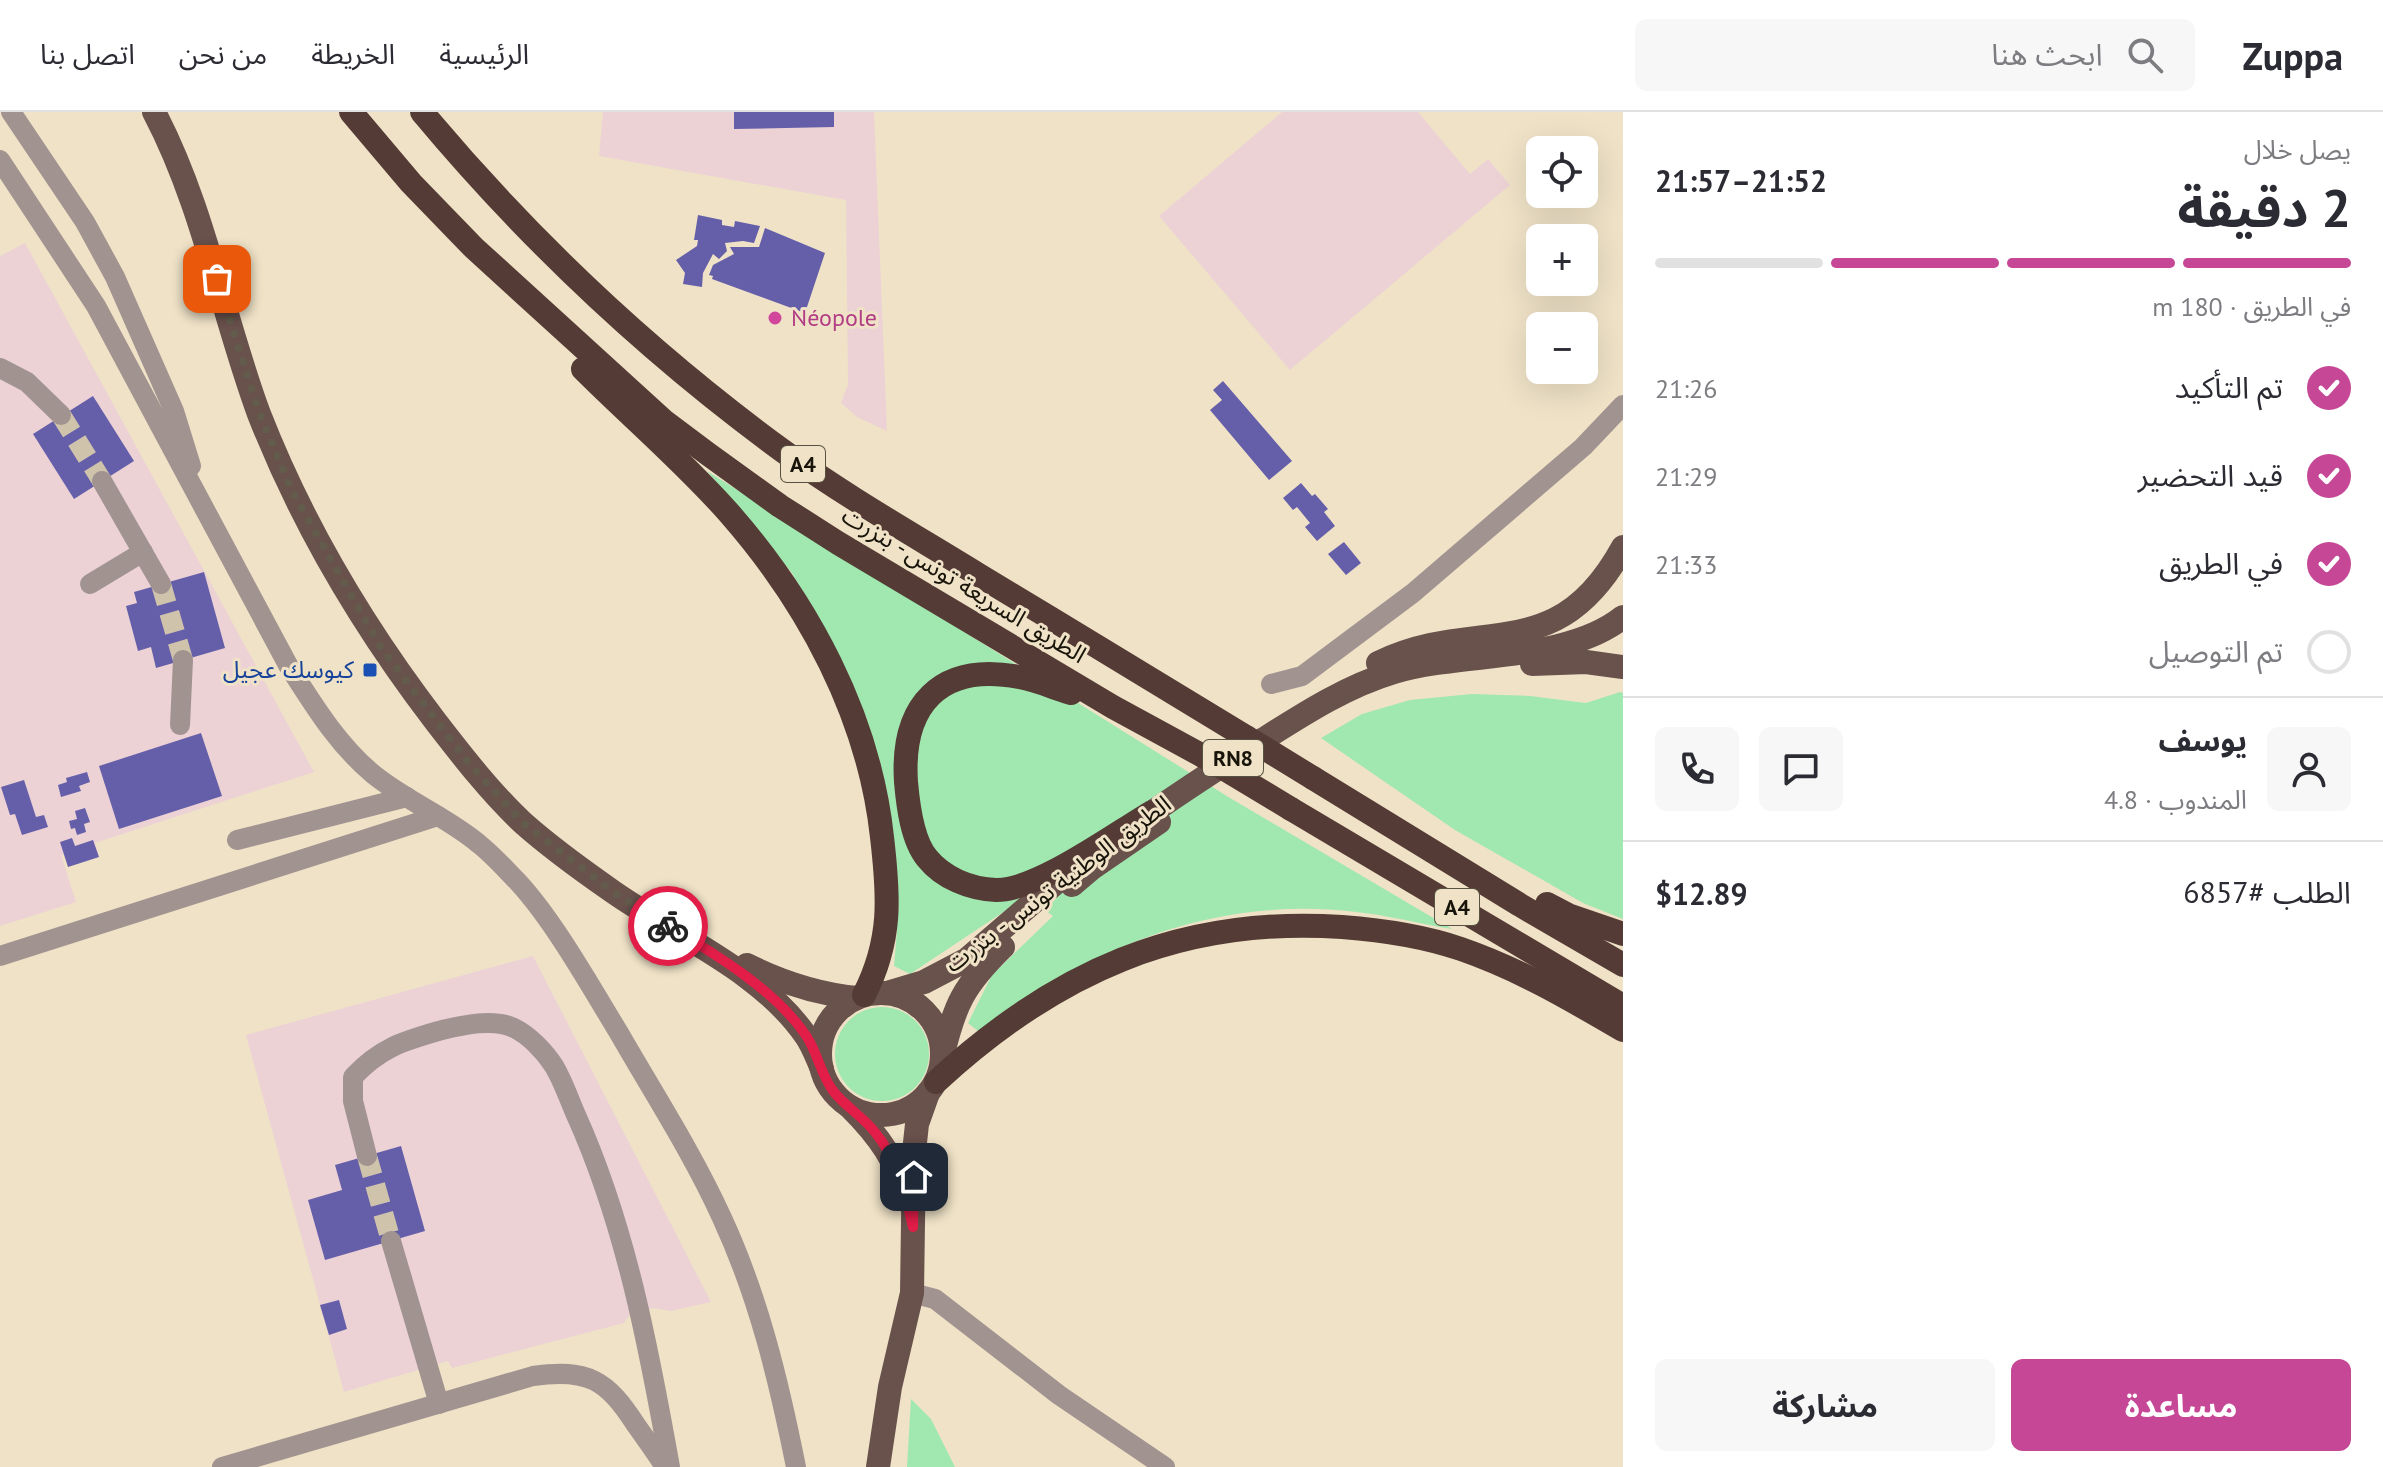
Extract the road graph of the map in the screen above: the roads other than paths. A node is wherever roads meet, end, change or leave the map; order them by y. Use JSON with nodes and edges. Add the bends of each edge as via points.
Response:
{"nodes":[{"id":1,"x":11,"y":112,"type":"edge"},
{"id":2,"x":154,"y":112,"type":"edge"},
{"id":3,"x":351,"y":112,"type":"edge"},
{"id":4,"x":422,"y":112,"type":"edge"},
{"id":5,"x":0,"y":160,"type":"edge"},
{"id":6,"x":85,"y":222,"type":"junction"},
{"id":7,"x":55,"y":241,"type":"junction"},
{"id":8,"x":474,"y":248,"type":"junction"},
{"id":9,"x":0,"y":368,"type":"edge"},
{"id":10,"x":1623,"y":405,"type":"edge"},
{"id":11,"x":61,"y":415,"type":"tunnel mouth"},
{"id":12,"x":102,"y":481,"type":"tunnel mouth"},
{"id":13,"x":196,"y":489,"type":"junction"},
{"id":14,"x":1623,"y":547,"type":"edge"},
{"id":15,"x":143,"y":552,"type":"junction"},
{"id":16,"x":90,"y":584,"type":"dead end"},
{"id":17,"x":161,"y":584,"type":"tunnel mouth"},
{"id":18,"x":1623,"y":617,"type":"edge"},
{"id":19,"x":183,"y":660,"type":"tunnel mouth"},
{"id":20,"x":1623,"y":667,"type":"edge"},
{"id":21,"x":1271,"y":684,"type":"dead end"},
{"id":22,"x":1113,"y":707,"type":"junction"},
{"id":23,"x":1298,"y":717,"type":"junction"},
{"id":24,"x":180,"y":725,"type":"dead end"},
{"id":25,"x":407,"y":797,"type":"junction"},
{"id":26,"x":1152,"y":812,"type":"junction"},
{"id":27,"x":438,"y":816,"type":"junction"},
{"id":28,"x":1410,"y":837,"type":"junction"},
{"id":29,"x":237,"y":840,"type":"dead end"},
{"id":30,"x":1623,"y":934,"type":"edge"},
{"id":31,"x":690,"y":939,"type":"junction"},
{"id":32,"x":0,"y":956,"type":"edge"},
{"id":33,"x":1623,"y":965,"type":"edge"},
{"id":34,"x":869,"y":995,"type":"junction"},
{"id":35,"x":1623,"y":1006,"type":"edge"},
{"id":36,"x":1623,"y":1030,"type":"edge"},
{"id":37,"x":942,"y":1058,"type":"junction"},
{"id":38,"x":822,"y":1069,"type":"junction"},
{"id":39,"x":932,"y":1088,"type":"junction"},
{"id":40,"x":847,"y":1104,"type":"junction"},
{"id":41,"x":367,"y":1156,"type":"tunnel mouth"},
{"id":42,"x":913,"y":1227,"type":"junction"},
{"id":43,"x":391,"y":1241,"type":"tunnel mouth"},
{"id":44,"x":912,"y":1293,"type":"junction"},
{"id":45,"x":439,"y":1404,"type":"junction"},
{"id":46,"x":646,"y":1440,"type":"junction"},
{"id":47,"x":222,"y":1467,"type":"edge"},
{"id":48,"x":650,"y":1467,"type":"edge"},
{"id":49,"x":668,"y":1467,"type":"edge"},
{"id":50,"x":796,"y":1467,"type":"edge"},
{"id":51,"x":878,"y":1467,"type":"edge"},
{"id":52,"x":1165,"y":1467,"type":"edge"}],
"edges":[{"from":1,"to":6,"type":"street"},
{"from":2,"to":31,"type":"main road","name":"الطريق الوطنية تونس - بنزرت","number":"RN8","via":[[194,205],[259,412],[292,491],[380,646],[467,761],[522,822],[613,892]]},
{"from":3,"to":8,"type":"highway","name":"الطريق السريعة تونس - بنزرت","number":"A4"},
{"from":4,"to":28,"type":"highway","name":"الطريق السريعة تونس - بنزرت","number":"A4","bridge":true,"via":[[517,221],[579,281],[783,451]]},
{"from":5,"to":7,"type":"street"},
{"from":6,"to":7,"type":"street"},
{"from":6,"to":13,"type":"street","via":[[174,411]]},
{"from":7,"to":13,"type":"street"},
{"from":8,"to":22,"type":"highway","name":"الطريق السريعة تونس - بنزرت","number":"A4","via":[[664,421],[720,463],[838,543]]},
{"from":8,"to":34,"type":"highway","via":[[581,367],[727,511],[761,551],[822,646],[868,763],[881,823],[888,923]]},
{"from":9,"to":11,"type":"street","via":[[27,382]]},
{"from":10,"to":21,"type":"street","via":[[1583,447],[1413,593],[1302,676]]},
{"from":12,"to":15,"type":"street"},
{"from":13,"to":25,"type":"street","via":[[288,665],[319,713],[354,756]]},
{"from":14,"to":23,"type":"main road","via":[[1585,601],[1555,621],[1385,660],[1357,673]]},
{"from":15,"to":16,"type":"street"},
{"from":15,"to":17,"type":"street"},
{"from":18,"to":23,"type":"main road","name":"الطريق الوطنية تونس - بنزرت","number":"RN8","via":[[1606,630],[1556,647],[1395,672],[1359,684]]},
{"from":19,"to":24,"type":"street"},
{"from":20,"to":37,"type":"main road","name":"الطريق الوطنية تونس - بنزرت","number":"RN8","via":[[1558,661],[1446,675],[1362,696],[1198,795],[1092,868],[982,968],[960,997]]},
{"from":22,"to":26,"type":"highway","via":[[1022,677],[992,673],[961,677],[938,689],[920,706],[905,755],[913,825],[925,856],[941,871],[958,882],[1009,888],[1046,875]]},
{"from":22,"to":35,"type":"highway","name":"الطريق السريعة تونس - بنزرت","number":"A4","bridge":true},
{"from":23,"to":26,"type":"main road","name":"الطريق الوطنية تونس - بنزرت","number":"RN8"},
{"from":25,"to":27,"type":"street"},
{"from":25,"to":29,"type":"street"},
{"from":26,"to":34,"type":"main road","name":"الطريق الوطنية تونس - بنزرت","number":"RN8","via":[[1084,860],[966,960],[924,982]]},
{"from":27,"to":32,"type":"street"},
{"from":27,"to":50,"type":"street","via":[[479,844],[520,885],[608,1014],[670,1121],[722,1217],[748,1281],[770,1348]]},
{"from":28,"to":30,"type":"highway","via":[[1568,915]]},
{"from":28,"to":33,"type":"highway","name":"الطريق السريعة تونس - بنزرت","number":"A4"},
{"from":31,"to":34,"type":"main road","name":"الطريق الوطنية تونس - بنزرت","number":"RN8","via":[[783,982],[823,994]]},
{"from":31,"to":38,"type":"main road","name":"الطريق الوطنية تونس - بنزرت","number":"RN8","via":[[789,1014]]},
{"from":34,"to":37,"type":"main road","name":"الطريق الوطنية تونس - بنزرت","number":"RN8","via":[[905,998],[921,1008],[941,1039]]},
{"from":34,"to":38,"type":"main road","name":"الطريق الوطنية تونس - بنزرت","number":"RN8","via":[[837,1013],[823,1035]]},
{"from":36,"to":39,"type":"highway","via":[[1550,987],[1458,947],[1360,929],[1237,928],[1176,941],[1081,978],[980,1042]]},
{"from":37,"to":39,"type":"main road","name":"الطريق الوطنية تونس - بنزرت","number":"RN8"},
{"from":38,"to":40,"type":"main road","name":"الطريق الوطنية تونس - بنزرت","number":"RN8"},
{"from":39,"to":40,"type":"main road","via":[[898,1112],[880,1115]]},
{"from":39,"to":42,"type":"main road","name":"الطريق الوطنية تونس - بنزرت","via":[[917,1124]]},
{"from":40,"to":42,"type":"main road","name":"الطريق الوطنية تونس - بنزرت","via":[[889,1154]]},
{"from":41,"to":49,"type":"street","via":[[353,1101],[353,1077],[372,1057],[400,1042],[461,1025],[513,1027],[534,1042],[553,1065],[613,1215],[639,1312]]},
{"from":42,"to":44,"type":"main road"},
{"from":43,"to":45,"type":"street"},
{"from":44,"to":51,"type":"main road"},
{"from":44,"to":52,"type":"street","via":[[935,1299],[1059,1395]]},
{"from":45,"to":46,"type":"street","via":[[533,1376],[578,1374],[611,1391]]},
{"from":45,"to":47,"type":"street"},
{"from":46,"to":48,"type":"street"},
{"from":46,"to":49,"type":"street"}]}
